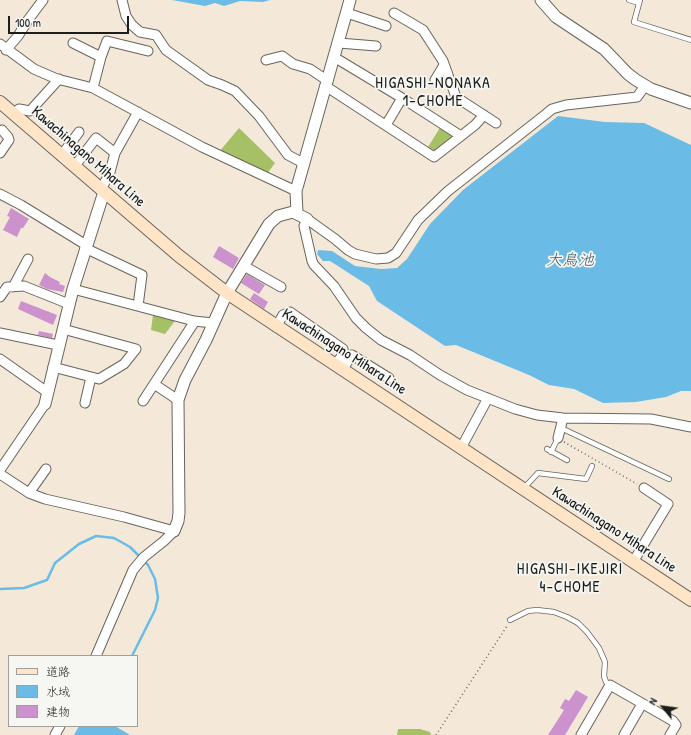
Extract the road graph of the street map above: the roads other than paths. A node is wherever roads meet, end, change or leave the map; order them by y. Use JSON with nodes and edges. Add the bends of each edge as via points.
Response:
{"nodes":[{"id":1,"x":43,"y":0,"type":"edge"},
{"id":2,"x":122,"y":0,"type":"edge"},
{"id":3,"x":350,"y":0,"type":"edge"},
{"id":4,"x":541,"y":0,"type":"edge"},
{"id":5,"x":629,"y":0,"type":"edge"},
{"id":6,"x":640,"y":1,"type":"edge"},
{"id":7,"x":347,"y":13,"type":"junction"},
{"id":8,"x":394,"y":13,"type":"dead end"},
{"id":9,"x":386,"y":26,"type":"dead end"},
{"id":10,"x":691,"y":40,"type":"edge"},
{"id":11,"x":339,"y":42,"type":"junction"},
{"id":12,"x":73,"y":43,"type":"dead end"},
{"id":13,"x":376,"y":46,"type":"dead end"},
{"id":14,"x":2,"y":48,"type":"edge"},
{"id":15,"x":148,"y":51,"type":"dead end"},
{"id":16,"x":334,"y":56,"type":"junction"},
{"id":17,"x":101,"y":57,"type":"junction"},
{"id":18,"x":266,"y":60,"type":"dead end"},
{"id":19,"x":444,"y":65,"type":"junction"},
{"id":20,"x":59,"y":79,"type":"junction"},
{"id":21,"x":436,"y":80,"type":"dead end"},
{"id":22,"x":327,"y":84,"type":"junction"},
{"id":23,"x":645,"y":86,"type":"junction"},
{"id":24,"x":93,"y":88,"type":"junction"},
{"id":25,"x":402,"y":98,"type":"junction"},
{"id":26,"x":0,"y":102,"type":"edge"},
{"id":27,"x":691,"y":103,"type":"edge"},
{"id":28,"x":138,"y":112,"type":"junction"},
{"id":29,"x":13,"y":114,"type":"junction"},
{"id":30,"x":484,"y":115,"type":"junction"},
{"id":31,"x":496,"y":123,"type":"dead end"},
{"id":32,"x":386,"y":125,"type":"junction"},
{"id":33,"x":2,"y":130,"type":"dead end"},
{"id":34,"x":79,"y":132,"type":"dead end"},
{"id":35,"x":461,"y":136,"type":"junction"},
{"id":36,"x":0,"y":153,"type":"edge"},
{"id":37,"x":115,"y":153,"type":"junction"},
{"id":38,"x":61,"y":156,"type":"junction"},
{"id":39,"x":303,"y":163,"type":"junction"},
{"id":40,"x":74,"y":167,"type":"junction"},
{"id":41,"x":103,"y":191,"type":"junction"},
{"id":42,"x":296,"y":191,"type":"junction"},
{"id":43,"x":0,"y":194,"type":"edge"},
{"id":44,"x":302,"y":216,"type":"junction"},
{"id":45,"x":86,"y":247,"type":"junction"},
{"id":46,"x":28,"y":259,"type":"dead end"},
{"id":47,"x":244,"y":266,"type":"junction"},
{"id":48,"x":7,"y":286,"type":"edge"},
{"id":49,"x":281,"y":287,"type":"dead end"},
{"id":50,"x":73,"y":289,"type":"junction"},
{"id":51,"x":227,"y":293,"type":"junction"},
{"id":52,"x":0,"y":297,"type":"edge"},
{"id":53,"x":69,"y":304,"type":"junction"},
{"id":54,"x":138,"y":306,"type":"junction"},
{"id":55,"x":196,"y":321,"type":"junction"},
{"id":56,"x":213,"y":322,"type":"junction"},
{"id":57,"x":276,"y":327,"type":"junction"},
{"id":58,"x":63,"y":329,"type":"junction"},
{"id":59,"x":0,"y":333,"type":"edge"},
{"id":60,"x":58,"y":345,"type":"junction"},
{"id":61,"x":0,"y":359,"type":"edge"},
{"id":62,"x":53,"y":367,"type":"junction"},
{"id":63,"x":339,"y":368,"type":"junction"},
{"id":64,"x":91,"y":377,"type":"junction"},
{"id":65,"x":389,"y":378,"type":"dead end"},
{"id":66,"x":154,"y":384,"type":"junction"},
{"id":67,"x":48,"y":392,"type":"junction"},
{"id":68,"x":488,"y":398,"type":"junction"},
{"id":69,"x":178,"y":400,"type":"junction"},
{"id":70,"x":143,"y":401,"type":"dead end"},
{"id":71,"x":85,"y":403,"type":"dead end"},
{"id":72,"x":45,"y":404,"type":"joint"},
{"id":73,"x":563,"y":418,"type":"junction"},
{"id":74,"x":691,"y":427,"type":"edge"},
{"id":75,"x":560,"y":428,"type":"junction"},
{"id":76,"x":558,"y":438,"type":"joint"},
{"id":77,"x":461,"y":448,"type":"junction"},
{"id":78,"x":567,"y":460,"type":"dead end"},
{"id":79,"x":592,"y":466,"type":"dead end"},
{"id":80,"x":46,"y":469,"type":"dead end"},
{"id":81,"x":0,"y":470,"type":"edge"},
{"id":82,"x":0,"y":474,"type":"edge"},
{"id":83,"x":669,"y":479,"type":"dead end"},
{"id":84,"x":644,"y":488,"type":"road end"},
{"id":85,"x":523,"y":489,"type":"junction"},
{"id":86,"x":29,"y":493,"type":"junction"},
{"id":87,"x":174,"y":531,"type":"junction"},
{"id":88,"x":634,"y":562,"type":"junction"},
{"id":89,"x":691,"y":600,"type":"edge"},
{"id":90,"x":510,"y":620,"type":"road end"},
{"id":91,"x":96,"y":655,"type":"edge"},
{"id":92,"x":610,"y":685,"type":"junction"},
{"id":93,"x":642,"y":704,"type":"junction"},
{"id":94,"x":581,"y":735,"type":"edge"},
{"id":95,"x":624,"y":735,"type":"edge"},
{"id":96,"x":670,"y":735,"type":"edge"}],
"edges":[{"from":1,"to":14,"type":"street","via":[[18,36]]},
{"from":2,"to":39,"type":"street","via":[[126,16],[132,26],[140,32],[156,35],[166,50],[208,80],[235,91],[260,116],[288,155]]},
{"from":3,"to":7,"type":"street"},
{"from":4,"to":23,"type":"street","via":[[556,17],[604,49],[628,74]]},
{"from":5,"to":6,"type":"lane"},
{"from":6,"to":10,"type":"lane","via":[[634,22]]},
{"from":7,"to":9,"type":"street"},
{"from":7,"to":11,"type":"street"},
{"from":8,"to":19,"type":"street","via":[[423,30]]},
{"from":11,"to":13,"type":"street"},
{"from":11,"to":16,"type":"street"},
{"from":12,"to":17,"type":"street"},
{"from":14,"to":20,"type":"street","via":[[34,69]]},
{"from":15,"to":17,"type":"street","via":[[107,41]]},
{"from":16,"to":22,"type":"street"},
{"from":16,"to":25,"type":"street"},
{"from":17,"to":24,"type":"street"},
{"from":18,"to":22,"type":"street","via":[[282,56],[288,66],[310,69]]},
{"from":19,"to":21,"type":"street"},
{"from":19,"to":30,"type":"street","via":[[456,98]]},
{"from":20,"to":24,"type":"street"},
{"from":20,"to":29,"type":"street","via":[[30,112],[19,109]]},
{"from":22,"to":32,"type":"street"},
{"from":22,"to":39,"type":"street"},
{"from":23,"to":27,"type":"street"},
{"from":23,"to":44,"type":"street","via":[[637,97],[566,105],[552,109],[448,191],[418,220],[396,253],[388,258],[376,259],[355,254]]},
{"from":24,"to":28,"type":"street"},
{"from":25,"to":32,"type":"street"},
{"from":25,"to":35,"type":"street"},
{"from":26,"to":29,"type":"main road","name":"Kawachinagano Mihara Line"},
{"from":28,"to":37,"type":"street"},
{"from":28,"to":42,"type":"street","via":[[202,147]]},
{"from":29,"to":38,"type":"main road","name":"Kawachinagano Mihara Line"},
{"from":30,"to":31,"type":"street"},
{"from":30,"to":35,"type":"street"},
{"from":32,"to":35,"type":"street","via":[[434,157]]},
{"from":33,"to":36,"type":"street","via":[[9,140]]},
{"from":34,"to":38,"type":"street"},
{"from":37,"to":40,"type":"street","via":[[96,138]]},
{"from":37,"to":41,"type":"street"},
{"from":38,"to":40,"type":"main road","name":"Kawachinagano Mihara Line"},
{"from":39,"to":42,"type":"street"},
{"from":40,"to":41,"type":"main road","name":"Kawachinagano Mihara Line"},
{"from":41,"to":45,"type":"street"},
{"from":41,"to":51,"type":"main road","name":"Kawachinagano Mihara Line"},
{"from":42,"to":44,"type":"street"},
{"from":43,"to":45,"type":"street"},
{"from":44,"to":47,"type":"street","via":[[293,212],[273,219]]},
{"from":44,"to":68,"type":"street","via":[[314,265],[334,286],[366,328],[381,340],[440,375]]},
{"from":45,"to":50,"type":"street"},
{"from":45,"to":54,"type":"street","via":[[142,275]]},
{"from":46,"to":48,"type":"street"},
{"from":47,"to":49,"type":"street"},
{"from":47,"to":51,"type":"street"},
{"from":48,"to":52,"type":"street"},
{"from":48,"to":53,"type":"street","via":[[24,286]]},
{"from":50,"to":53,"type":"street"},
{"from":50,"to":54,"type":"street"},
{"from":51,"to":56,"type":"street"},
{"from":51,"to":57,"type":"main road","name":"Kawachinagano Mihara Line"},
{"from":53,"to":58,"type":"street"},
{"from":54,"to":55,"type":"street"},
{"from":55,"to":56,"type":"street"},
{"from":55,"to":66,"type":"street"},
{"from":56,"to":69,"type":"street"},
{"from":57,"to":63,"type":"main road","name":"Kawachinagano Mihara Line"},
{"from":57,"to":63,"type":"street","via":[[283,315],[290,312],[343,349]]},
{"from":58,"to":60,"type":"street"},
{"from":58,"to":64,"type":"street","via":[[136,349],[118,368],[99,379]]},
{"from":59,"to":60,"type":"street"},
{"from":60,"to":62,"type":"street"},
{"from":61,"to":67,"type":"street"},
{"from":62,"to":64,"type":"street"},
{"from":62,"to":67,"type":"street"},
{"from":63,"to":65,"type":"street","via":[[352,355]]},
{"from":63,"to":77,"type":"main road","name":"Kawachinagano Mihara Line"},
{"from":64,"to":71,"type":"street"},
{"from":66,"to":69,"type":"street"},
{"from":66,"to":70,"type":"street"},
{"from":67,"to":72,"type":"street"},
{"from":68,"to":73,"type":"street","via":[[537,415]]},
{"from":68,"to":77,"type":"street"},
{"from":69,"to":87,"type":"street","via":[[179,512]]},
{"from":72,"to":81,"type":"street"},
{"from":73,"to":74,"type":"street","via":[[657,420]]},
{"from":73,"to":75,"type":"street"},
{"from":75,"to":76,"type":"street"},
{"from":75,"to":83,"type":"lane"},
{"from":76,"to":78,"type":"lane","via":[[549,450]]},
{"from":77,"to":85,"type":"main road","name":"Kawachinagano Mihara Line"},
{"from":79,"to":85,"type":"lane","via":[[586,479],[538,473]]},
{"from":80,"to":86,"type":"street"},
{"from":82,"to":86,"type":"street"},
{"from":84,"to":88,"type":"street","via":[[668,504]]},
{"from":85,"to":88,"type":"main road","name":"Kawachinagano Mihara Line"},
{"from":86,"to":87,"type":"street"},
{"from":87,"to":91,"type":"street","via":[[133,570]]},
{"from":88,"to":89,"type":"main road","name":"Kawachinagano Mihara Line"},
{"from":90,"to":92,"type":"lane","via":[[528,611],[537,610],[554,612],[578,623],[599,648],[605,662],[604,676]]},
{"from":92,"to":93,"type":"street"},
{"from":92,"to":94,"type":"street"},
{"from":93,"to":95,"type":"street"},
{"from":93,"to":96,"type":"street","via":[[673,721],[676,725]]}]}
